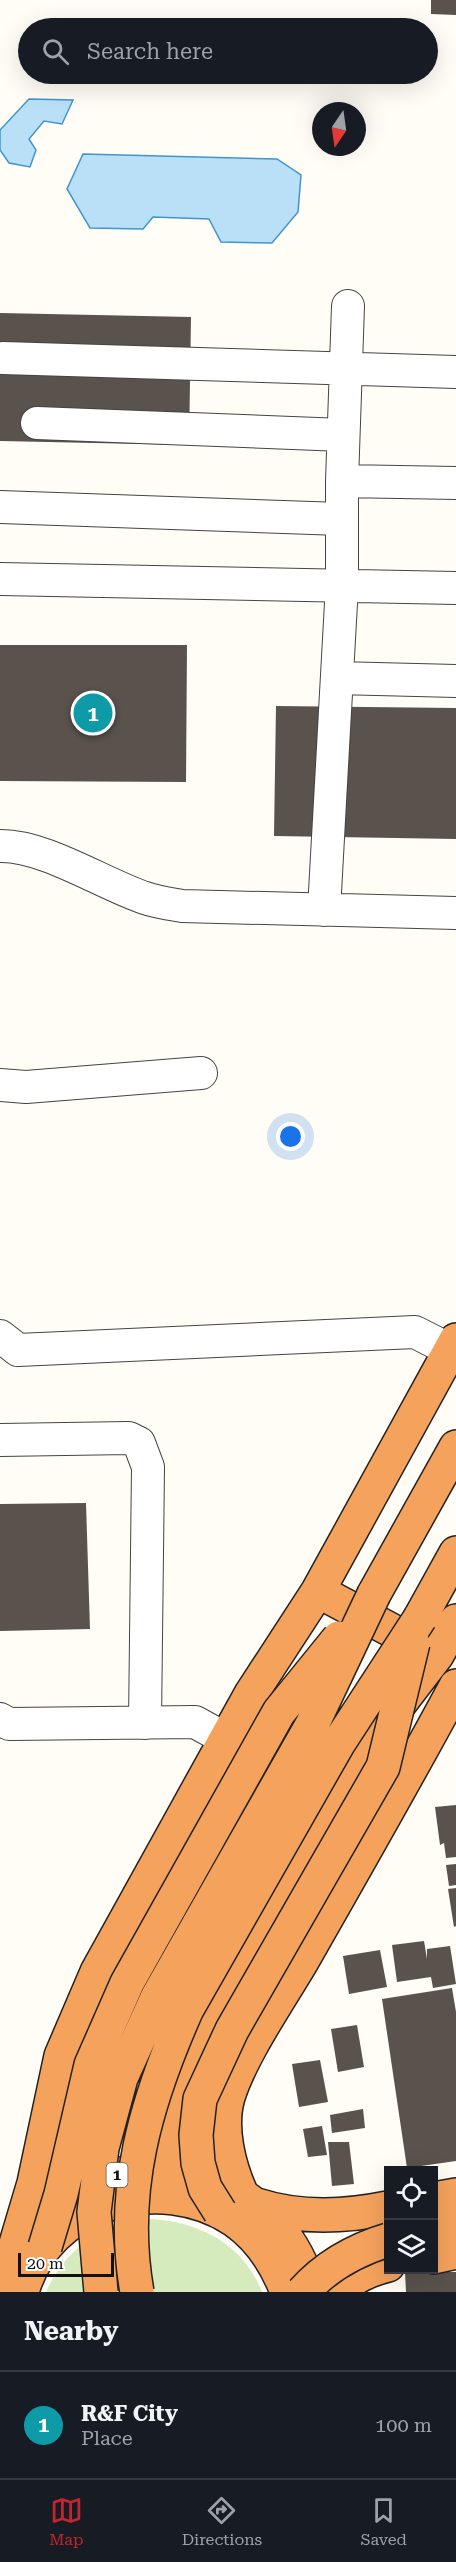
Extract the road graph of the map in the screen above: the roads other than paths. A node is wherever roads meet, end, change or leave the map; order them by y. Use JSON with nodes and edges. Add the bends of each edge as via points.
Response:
{"nodes":[{"id":1,"x":348,"y":306,"type":"dead end"},
{"id":2,"x":3,"y":357,"type":"dead end"},
{"id":3,"x":344,"y":369,"type":"junction"},
{"id":4,"x":456,"y":372,"type":"edge"},
{"id":5,"x":37,"y":423,"type":"dead end"},
{"id":6,"x":343,"y":435,"type":"junction"},
{"id":7,"x":342,"y":481,"type":"junction"},
{"id":8,"x":456,"y":483,"type":"edge"},
{"id":9,"x":0,"y":507,"type":"edge"},
{"id":10,"x":341,"y":519,"type":"junction"},
{"id":11,"x":0,"y":579,"type":"edge"},
{"id":12,"x":342,"y":585,"type":"junction"},
{"id":13,"x":456,"y":588,"type":"edge"},
{"id":14,"x":337,"y":678,"type":"junction"},
{"id":15,"x":456,"y":681,"type":"edge"},
{"id":16,"x":0,"y":846,"type":"edge"},
{"id":17,"x":324,"y":910,"type":"junction"},
{"id":18,"x":456,"y":913,"type":"edge"},
{"id":19,"x":201,"y":1073,"type":"dead end"},
{"id":20,"x":0,"y":1085,"type":"edge"},
{"id":21,"x":0,"y":1336,"type":"edge"},
{"id":22,"x":453,"y":1345,"type":"edge"},
{"id":23,"x":0,"y":1440,"type":"edge"},
{"id":24,"x":456,"y":1447,"type":"edge"},
{"id":25,"x":456,"y":1553,"type":"edge"},
{"id":26,"x":318,"y":1591,"type":"junction"},
{"id":27,"x":374,"y":1594,"type":"junction"},
{"id":28,"x":420,"y":1618,"type":"junction"},
{"id":29,"x":456,"y":1621,"type":"edge"},
{"id":30,"x":446,"y":1660,"type":"edge"},
{"id":31,"x":456,"y":1686,"type":"edge"},
{"id":32,"x":0,"y":1719,"type":"edge"},
{"id":33,"x":145,"y":1723,"type":"junction"},
{"id":34,"x":226,"y":1739,"type":"junction"},
{"id":35,"x":184,"y":2173,"type":"junction"},
{"id":36,"x":456,"y":2194,"type":"edge"},
{"id":37,"x":438,"y":2198,"type":"edge"},
{"id":38,"x":238,"y":2203,"type":"junction"},
{"id":39,"x":384,"y":2209,"type":"edge"},
{"id":40,"x":456,"y":2226,"type":"edge"},
{"id":41,"x":438,"y":2229,"type":"edge"},
{"id":42,"x":384,"y":2241,"type":"edge"},
{"id":43,"x":456,"y":2252,"type":"edge"},
{"id":44,"x":438,"y":2256,"type":"edge"},
{"id":45,"x":14,"y":2261,"type":"edge"},
{"id":46,"x":384,"y":2266,"type":"edge"},
{"id":47,"x":21,"y":2292,"type":"edge"},
{"id":48,"x":101,"y":2292,"type":"edge"},
{"id":49,"x":137,"y":2292,"type":"edge"},
{"id":50,"x":287,"y":2292,"type":"edge"},
{"id":51,"x":303,"y":2292,"type":"edge"},
{"id":52,"x":311,"y":2292,"type":"edge"},
{"id":53,"x":338,"y":2292,"type":"edge"}],
"edges":[{"from":1,"to":3,"type":"lane"},
{"from":2,"to":3,"type":"lane"},
{"from":3,"to":4,"type":"lane"},
{"from":3,"to":6,"type":"lane"},
{"from":5,"to":6,"type":"lane"},
{"from":6,"to":7,"type":"lane"},
{"from":7,"to":8,"type":"lane"},
{"from":7,"to":10,"type":"lane"},
{"from":9,"to":10,"type":"lane"},
{"from":10,"to":12,"type":"lane"},
{"from":11,"to":12,"type":"lane"},
{"from":12,"to":13,"type":"lane"},
{"from":12,"to":14,"type":"lane"},
{"from":14,"to":15,"type":"lane"},
{"from":14,"to":17,"type":"lane"},
{"from":16,"to":17,"type":"lane","via":[[10,845],[51,858],[145,898],[182,906]]},
{"from":17,"to":18,"type":"lane"},
{"from":19,"to":20,"type":"lane","via":[[26,1087]]},
{"from":21,"to":22,"type":"lane","via":[[18,1350],[415,1332]]},
{"from":22,"to":26,"type":"highway"},
{"from":23,"to":33,"type":"lane","via":[[129,1438],[139,1443],[147,1467]]},
{"from":24,"to":27,"type":"highway"},
{"from":25,"to":28,"type":"highway"},
{"from":26,"to":30,"type":"highway"},
{"from":26,"to":34,"type":"highway","via":[[250,1694]]},
{"from":27,"to":45,"type":"highway","bridge":true,"via":[[279,1712],[127,1983],[91,2065],[61,2194]]},
{"from":27,"to":48,"type":"highway","bridge":true,"via":[[312,1725],[157,1998],[121,2078],[102,2148],[93,2212]]},
{"from":28,"to":38,"type":"highway","bridge":true,"via":[[383,1767],[232,2030],[200,2099],[196,2135],[205,2188]]},
{"from":28,"to":49,"type":"highway","bridge":true,"via":[[338,1744],[187,2009],[170,2046],[137,2153],[131,2210],[132,2265]]},
{"from":29,"to":30,"type":"highway"},
{"from":30,"to":35,"type":"highway","via":[[361,1754],[210,2019],[171,2112],[168,2133]]},
{"from":31,"to":38,"type":"highway","via":[[231,2090],[225,2133]]},
{"from":32,"to":33,"type":"lane","via":[[9,1724]]},
{"from":33,"to":34,"type":"lane","via":[[195,1722]]},
{"from":34,"to":45,"type":"highway","via":[[97,1972],[61,2056]]},
{"from":35,"to":38,"type":"highway","number":"1","via":[[204,2177]]},
{"from":35,"to":45,"type":"highway","number":"1","via":[[147,2170],[82,2187],[53,2205]]},
{"from":36,"to":37,"type":"highway"},
{"from":38,"to":39,"type":"highway","via":[[306,2216]]},
{"from":38,"to":45,"type":"highway","bridge":true,"via":[[150,2196],[125,2199],[73,2221]]},
{"from":38,"to":50,"type":"highway","via":[[236,2221],[261,2245],[279,2271]]},
{"from":38,"to":52,"type":"highway","number":"1","via":[[273,2220],[288,2238]]},
{"from":40,"to":41,"type":"highway"},
{"from":42,"to":51,"type":"highway","bridge":true,"via":[[340,2260]]},
{"from":43,"to":44,"type":"highway"},
{"from":45,"to":47,"type":"highway","via":[[30,2272]]},
{"from":46,"to":53,"type":"highway","via":[[352,2278]]}]}
